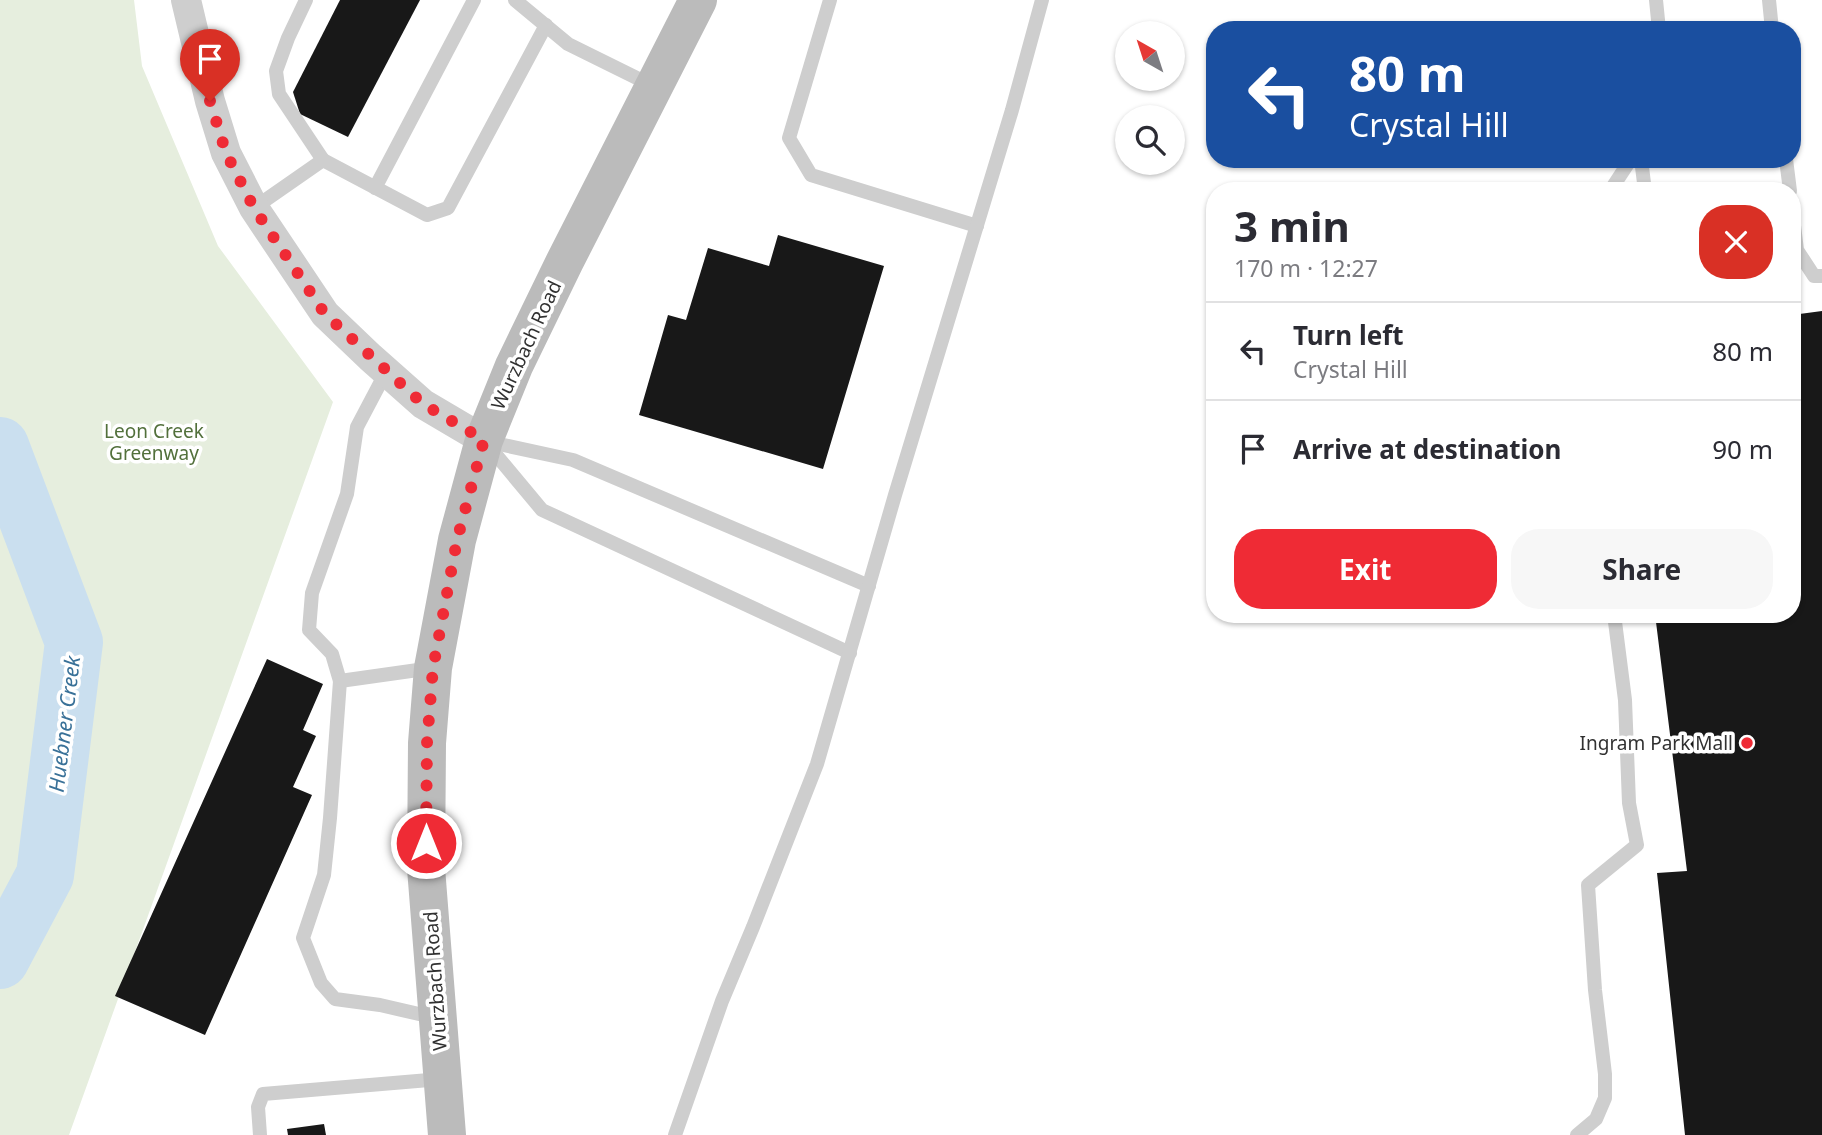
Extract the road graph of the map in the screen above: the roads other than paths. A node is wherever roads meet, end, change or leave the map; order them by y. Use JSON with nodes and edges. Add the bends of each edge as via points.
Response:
{"nodes":[{"id":1,"x":186,"y":0,"type":"edge"},
{"id":2,"x":306,"y":0,"type":"edge"},
{"id":3,"x":474,"y":0,"type":"edge"},
{"id":4,"x":515,"y":0,"type":"edge"},
{"id":5,"x":698,"y":0,"type":"edge"},
{"id":6,"x":830,"y":0,"type":"edge"},
{"id":7,"x":1042,"y":0,"type":"edge"},
{"id":8,"x":1656,"y":0,"type":"edge"},
{"id":9,"x":1769,"y":0,"type":"edge"},
{"id":10,"x":1658,"y":21,"type":"edge"},
{"id":11,"x":1771,"y":21,"type":"edge"},
{"id":12,"x":546,"y":25,"type":"junction"},
{"id":13,"x":653,"y":86,"type":"junction"},
{"id":14,"x":323,"y":160,"type":"junction"},
{"id":15,"x":374,"y":188,"type":"junction"},
{"id":16,"x":254,"y":208,"type":"junction"},
{"id":17,"x":977,"y":226,"type":"junction"},
{"id":18,"x":1801,"y":256,"type":"edge"},
{"id":19,"x":1822,"y":276,"type":"edge"},
{"id":20,"x":386,"y":372,"type":"junction"},
{"id":21,"x":484,"y":440,"type":"junction"},
{"id":22,"x":869,"y":586,"type":"junction"},
{"id":23,"x":1615,"y":623,"type":"edge"},
{"id":24,"x":850,"y":653,"type":"junction"},
{"id":25,"x":433,"y":668,"type":"junction"},
{"id":26,"x":340,"y":681,"type":"junction"},
{"id":27,"x":419,"y":1014,"type":"dead end"},
{"id":28,"x":443,"y":1079,"type":"junction"},
{"id":29,"x":260,"y":1135,"type":"edge"},
{"id":30,"x":447,"y":1135,"type":"edge"},
{"id":31,"x":675,"y":1135,"type":"edge"},
{"id":32,"x":1577,"y":1135,"type":"edge"}],
"edges":[{"from":1,"to":16,"type":"street","via":[[226,153]]},
{"from":2,"to":14,"type":"lane","via":[[276,71],[279,94]]},
{"from":3,"to":15,"type":"lane"},
{"from":4,"to":12,"type":"lane"},
{"from":5,"to":13,"type":"main road","name":"Wurzbach Road"},
{"from":6,"to":17,"type":"lane","via":[[789,138],[811,175]]},
{"from":7,"to":17,"type":"lane"},
{"from":8,"to":10,"type":"lane"},
{"from":9,"to":11,"type":"lane"},
{"from":12,"to":13,"type":"lane","via":[[568,44]]},
{"from":12,"to":15,"type":"lane","via":[[449,208],[427,215]]},
{"from":13,"to":21,"type":"main road","name":"Wurzbach Road","via":[[520,354]]},
{"from":14,"to":15,"type":"lane"},
{"from":14,"to":16,"type":"lane"},
{"from":16,"to":20,"type":"street","via":[[325,314]]},
{"from":17,"to":22,"type":"lane"},
{"from":18,"to":19,"type":"lane","via":[[1814,276]]},
{"from":20,"to":21,"type":"street","via":[[423,404]]},
{"from":20,"to":26,"type":"lane","via":[[357,427],[347,494],[312,593],[309,630],[332,654]]},
{"from":21,"to":22,"type":"lane","via":[[573,460]]},
{"from":21,"to":24,"type":"lane","via":[[542,510]]},
{"from":21,"to":25,"type":"main road","name":"Wurzbach Road","via":[[457,540]]},
{"from":22,"to":24,"type":"lane"},
{"from":23,"to":32,"type":"lane","via":[[1625,700],[1629,803],[1637,845],[1588,885],[1605,1098],[1596,1119]]},
{"from":24,"to":31,"type":"lane","via":[[817,764],[722,1002]]},
{"from":25,"to":26,"type":"lane"},
{"from":25,"to":28,"type":"main road","name":"Wurzbach Road","via":[[426,868]]},
{"from":26,"to":27,"type":"lane","via":[[324,875],[303,938],[321,983],[335,999]]},
{"from":28,"to":29,"type":"lane","via":[[263,1094],[258,1107]]},
{"from":28,"to":30,"type":"main road","name":"Wurzbach Road"}]}
